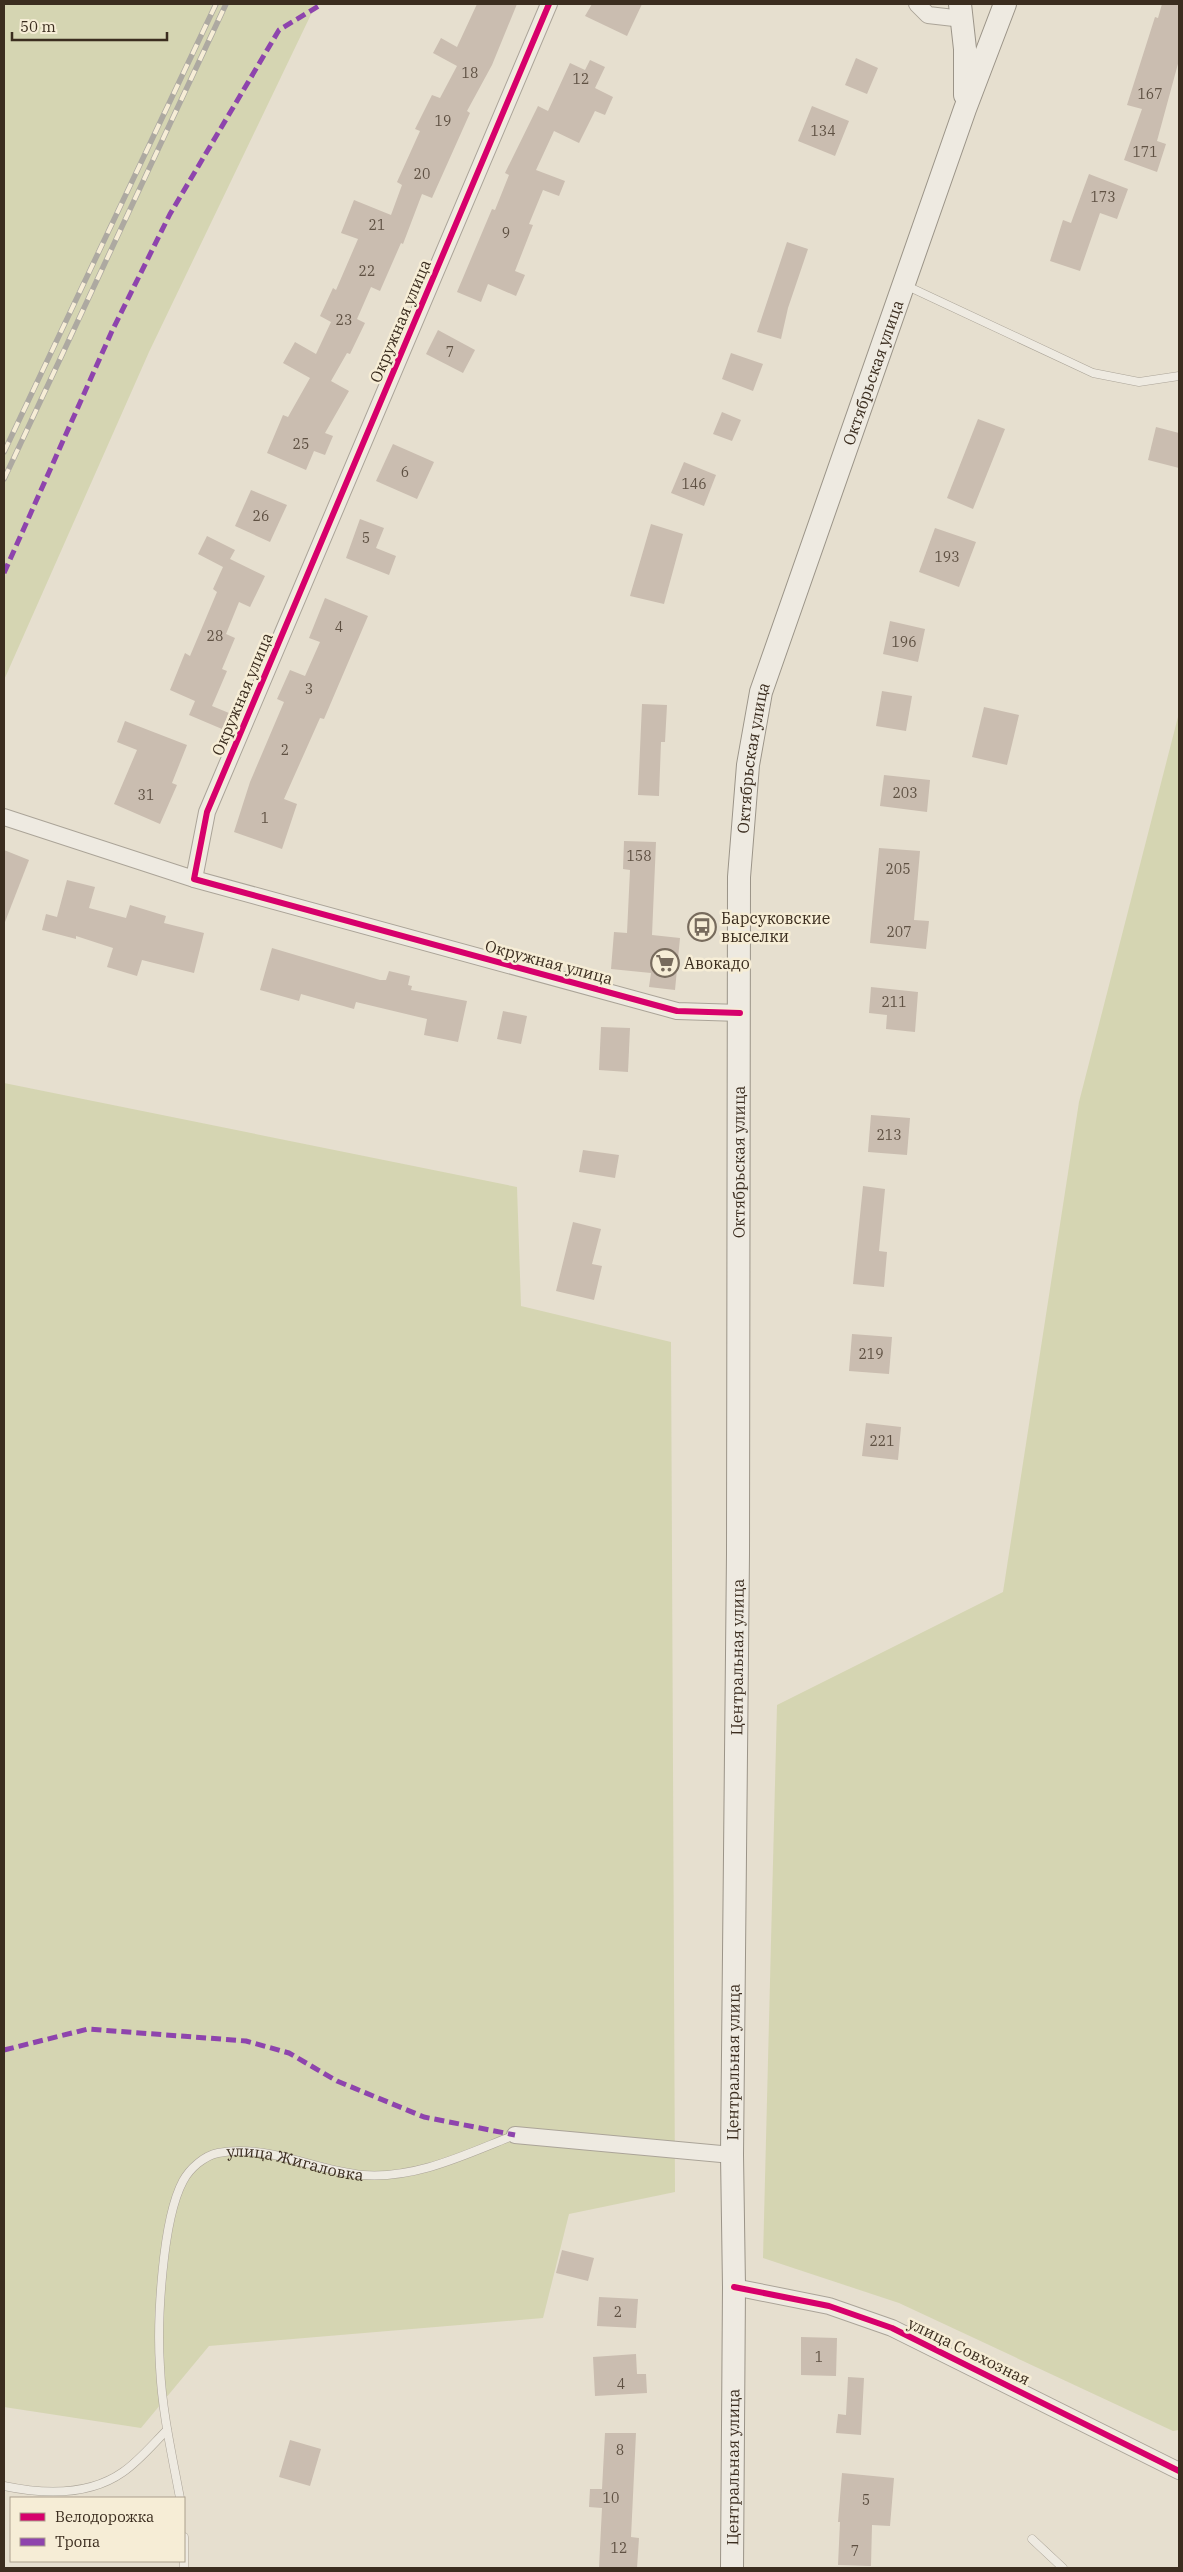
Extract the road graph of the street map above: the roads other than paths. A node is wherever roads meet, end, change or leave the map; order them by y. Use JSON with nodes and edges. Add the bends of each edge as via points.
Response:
{"nodes":[{"id":1,"x":549,"y":4,"type":"edge"},
{"id":2,"x":916,"y":4,"type":"edge"},
{"id":3,"x":1005,"y":4,"type":"edge"},
{"id":4,"x":962,"y":12,"type":"edge"},
{"id":5,"x":966,"y":109,"type":"junction"},
{"id":6,"x":905,"y":285,"type":"junction"},
{"id":7,"x":1179,"y":376,"type":"edge"},
{"id":8,"x":4,"y":817,"type":"edge"},
{"id":9,"x":194,"y":879,"type":"junction"},
{"id":10,"x":740,"y":1013,"type":"junction"},
{"id":11,"x":738,"y":1554,"type":"joint"},
{"id":12,"x":515,"y":2135,"type":"joint"},
{"id":13,"x":732,"y":2155,"type":"junction"},
{"id":14,"x":734,"y":2287,"type":"junction"},
{"id":15,"x":167,"y":2430,"type":"junction"},
{"id":16,"x":1179,"y":2471,"type":"edge"},
{"id":17,"x":4,"y":2486,"type":"edge"},
{"id":18,"x":180,"y":2497,"type":"edge"},
{"id":19,"x":1032,"y":2539,"type":"dead end"},
{"id":20,"x":732,"y":2568,"type":"edge"},
{"id":21,"x":1063,"y":2568,"type":"edge"}],
"edges":[{"from":1,"to":9,"type":"street","name":"Окружная улица","via":[[207,812]]},
{"from":2,"to":4,"type":"street","via":[[928,15]]},
{"from":3,"to":5,"type":"main road","name":"Октябрьская улица"},
{"from":4,"to":5,"type":"main road"},
{"from":5,"to":6,"type":"main road","name":"Октябрьская улица"},
{"from":6,"to":7,"type":"lane","via":[[1094,373],[1139,382]]},
{"from":6,"to":10,"type":"main road","name":"Октябрьская улица","via":[[760,692],[748,764],[739,877]]},
{"from":8,"to":9,"type":"street"},
{"from":9,"to":10,"type":"street","name":"Окружная улица","via":[[677,1011]]},
{"from":10,"to":11,"type":"main road","name":"Октябрьская улица"},
{"from":11,"to":13,"type":"main road","name":"Центральная улица"},
{"from":12,"to":13,"type":"street","name":"улица Жигаловка"},
{"from":12,"to":15,"type":"lane","name":"улица Жигаловка","via":[[428,2168],[393,2175],[348,2173],[248,2152],[217,2154],[197,2164],[186,2175],[177,2195],[169,2228],[160,2303],[160,2367]]},
{"from":13,"to":14,"type":"main road","name":"Центральная улица"},
{"from":14,"to":16,"type":"street","name":"улица Совхозная","via":[[829,2306],[892,2328]]},
{"from":14,"to":20,"type":"main road","name":"Центральная улица"},
{"from":15,"to":17,"type":"lane","via":[[124,2471],[98,2485],[57,2491]]},
{"from":15,"to":18,"type":"lane","name":"улица Жигаловка"},
{"from":19,"to":21,"type":"lane"}]}
